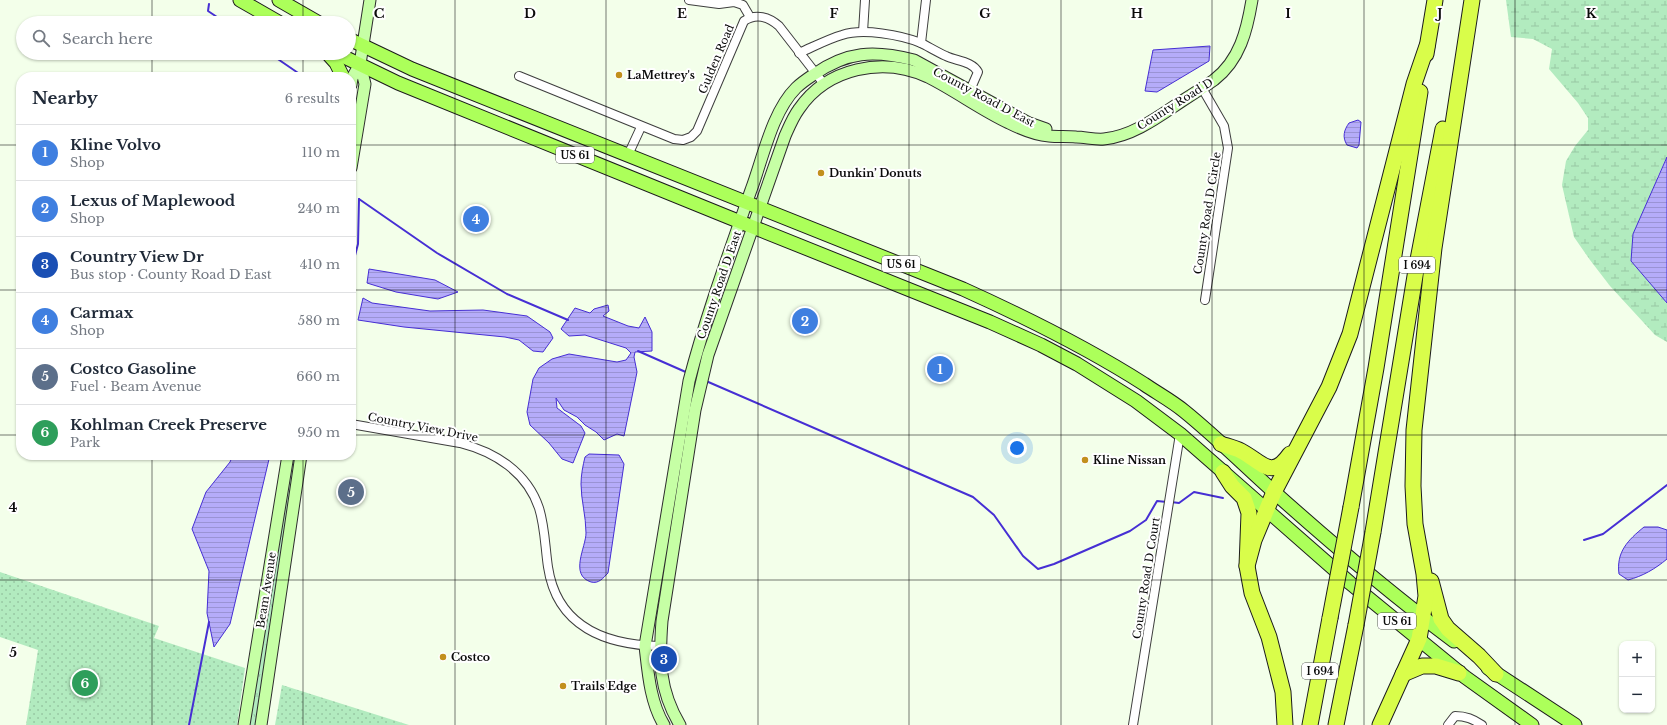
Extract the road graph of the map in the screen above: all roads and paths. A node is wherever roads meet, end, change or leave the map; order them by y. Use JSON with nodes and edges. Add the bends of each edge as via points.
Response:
{"nodes":[{"id":1,"x":240,"y":0,"type":"edge"},
{"id":2,"x":279,"y":0,"type":"edge"},
{"id":3,"x":370,"y":0,"type":"edge"},
{"id":4,"x":689,"y":0,"type":"edge"},
{"id":5,"x":866,"y":0,"type":"edge"},
{"id":6,"x":926,"y":0,"type":"edge"},
{"id":7,"x":1252,"y":0,"type":"edge"},
{"id":8,"x":1435,"y":0,"type":"edge"},
{"id":9,"x":1467,"y":0,"type":"edge"},
{"id":10,"x":1472,"y":0,"type":"edge"},
{"id":11,"x":743,"y":3,"type":"edge"},
{"id":12,"x":268,"y":16,"type":"edge"},
{"id":13,"x":307,"y":16,"type":"edge"},
{"id":14,"x":750,"y":17,"type":"junction"},
{"id":15,"x":862,"y":32,"type":"junction"},
{"id":16,"x":356,"y":43,"type":"edge"},
{"id":17,"x":921,"y":43,"type":"junction"},
{"id":18,"x":1427,"y":46,"type":"junction"},
{"id":19,"x":363,"y":47,"type":"junction"},
{"id":20,"x":799,"y":52,"type":"junction"},
{"id":21,"x":333,"y":60,"type":"edge"},
{"id":22,"x":351,"y":60,"type":"edge"},
{"id":23,"x":360,"y":64,"type":"junction"},
{"id":24,"x":340,"y":72,"type":"edge"},
{"id":25,"x":355,"y":72,"type":"edge"},
{"id":26,"x":816,"y":73,"type":"junction"},
{"id":27,"x":519,"y":76,"type":"dead end"},
{"id":28,"x":824,"y":84,"type":"junction"},
{"id":29,"x":1202,"y":88,"type":"junction"},
{"id":30,"x":968,"y":95,"type":"junction"},
{"id":31,"x":641,"y":127,"type":"junction"},
{"id":32,"x":1071,"y":136,"type":"joint"},
{"id":33,"x":356,"y":138,"type":"edge"},
{"id":34,"x":628,"y":155,"type":"junction"},
{"id":35,"x":747,"y":203,"type":"junction"},
{"id":36,"x":760,"y":208,"type":"junction"},
{"id":37,"x":740,"y":222,"type":"junction"},
{"id":38,"x":753,"y":227,"type":"junction"},
{"id":39,"x":1205,"y":300,"type":"dead end"},
{"id":40,"x":356,"y":425,"type":"edge"},
{"id":41,"x":1309,"y":427,"type":"junction"},
{"id":42,"x":1180,"y":434,"type":"junction"},
{"id":43,"x":1221,"y":444,"type":"junction"},
{"id":44,"x":287,"y":460,"type":"edge"},
{"id":45,"x":300,"y":460,"type":"edge"},
{"id":46,"x":1223,"y":472,"type":"junction"},
{"id":47,"x":1413,"y":486,"type":"junction"},
{"id":48,"x":1274,"y":492,"type":"junction"},
{"id":49,"x":1267,"y":511,"type":"junction"},
{"id":50,"x":1247,"y":566,"type":"junction"},
{"id":51,"x":1422,"y":617,"type":"junction"},
{"id":52,"x":1419,"y":639,"type":"junction"},
{"id":53,"x":645,"y":646,"type":"junction"},
{"id":54,"x":660,"y":646,"type":"junction"},
{"id":55,"x":1459,"y":673,"type":"junction"},
{"id":56,"x":1403,"y":674,"type":"junction"},
{"id":57,"x":1496,"y":674,"type":"junction"},
{"id":58,"x":244,"y":725,"type":"edge"},
{"id":59,"x":261,"y":725,"type":"edge"},
{"id":60,"x":664,"y":725,"type":"edge"},
{"id":61,"x":680,"y":725,"type":"edge"},
{"id":62,"x":1133,"y":725,"type":"edge"},
{"id":63,"x":1285,"y":725,"type":"edge"},
{"id":64,"x":1310,"y":725,"type":"edge"},
{"id":65,"x":1336,"y":725,"type":"edge"},
{"id":66,"x":1380,"y":725,"type":"edge"},
{"id":67,"x":1448,"y":725,"type":"edge"},
{"id":68,"x":1482,"y":725,"type":"edge"},
{"id":69,"x":1532,"y":725,"type":"edge"},
{"id":70,"x":1575,"y":725,"type":"edge"}],
"edges":[{"from":1,"to":12,"type":"main road"},
{"from":2,"to":13,"type":"main road"},
{"from":3,"to":19,"type":"street"},
{"from":4,"to":11,"type":"street","via":[[720,4]]},
{"from":5,"to":15,"type":"street"},
{"from":6,"to":17,"type":"street"},
{"from":7,"to":29,"type":"street","name":"County Road D","via":[[1248,26],[1241,47],[1216,79]]},
{"from":8,"to":18,"type":"highway","number":"I 694"},
{"from":9,"to":65,"type":"highway","number":"I 694","bridge":true,"via":[[1416,270],[1373,532]]},
{"from":10,"to":47,"type":"highway","via":[[1434,248],[1414,430]]},
{"from":11,"to":14,"type":"street"},
{"from":14,"to":20,"type":"street","via":[[771,19]]},
{"from":14,"to":31,"type":"street","name":"Gulden Road","via":[[744,21],[738,32],[697,131],[683,140]]},
{"from":15,"to":17,"type":"street","via":[[894,35]]},
{"from":15,"to":20,"type":"street","via":[[844,34]]},
{"from":16,"to":19,"type":"main road","number":"US 61"},
{"from":17,"to":30,"type":"street","via":[[976,68],[978,72]]},
{"from":18,"to":41,"type":"highway","via":[[1414,84],[1350,334]]},
{"from":18,"to":64,"type":"highway","number":"I 694","bridge":true,"via":[[1376,368]]},
{"from":19,"to":23,"type":"street"},
{"from":19,"to":34,"type":"main road","number":"US 61"},
{"from":20,"to":26,"type":"street"},
{"from":21,"to":24,"type":"main road"},
{"from":22,"to":23,"type":"main road","number":"US 61"},
{"from":23,"to":25,"type":"street"},
{"from":23,"to":33,"type":"street","via":[[365,84]]},
{"from":23,"to":37,"type":"main road","number":"US 61","via":[[398,83]]},
{"from":26,"to":28,"type":"street"},
{"from":26,"to":30,"type":"street","name":"County Road D East","via":[[828,64],[844,58],[867,54],[896,56],[914,60]]},
{"from":26,"to":35,"type":"street","name":"County Road D East","via":[[797,86],[782,104]]},
{"from":27,"to":31,"type":"street","name":"Gulden Road"},
{"from":28,"to":30,"type":"street","name":"County Road D East","via":[[836,76],[876,66],[900,68]]},
{"from":28,"to":36,"type":"street","name":"County Road D East","via":[[798,109],[785,136]]},
{"from":29,"to":32,"type":"street","name":"County Road D","via":[[1156,119],[1132,131],[1103,139]]},
{"from":29,"to":39,"type":"street","name":"County Road D Circle","via":[[1224,126],[1228,148]]},
{"from":30,"to":32,"type":"street","name":"County Road D East","via":[[1009,123],[1048,136]]},
{"from":31,"to":34,"type":"street"},
{"from":34,"to":35,"type":"main road","number":"US 61"},
{"from":35,"to":36,"type":"main road","number":"US 61"},
{"from":35,"to":37,"type":"street","name":"County Road D East"},
{"from":36,"to":38,"type":"street","name":"County Road D East"},
{"from":36,"to":43,"type":"main road","number":"US 61","via":[[963,289],[1041,326],[1095,355],[1174,404]]},
{"from":37,"to":38,"type":"main road","number":"US 61"},
{"from":37,"to":53,"type":"street","name":"County Road D East","via":[[689,381]]},
{"from":38,"to":42,"type":"main road","number":"US 61","via":[[990,322],[1040,345],[1101,378]]},
{"from":38,"to":54,"type":"street","name":"County Road D East","via":[[712,342],[699,391]]},
{"from":40,"to":53,"type":"street","name":"Country View Drive","via":[[460,443],[476,447],[505,462],[521,478],[538,507],[544,527],[550,581],[560,603],[574,620],[588,631],[604,638]]},
{"from":41,"to":43,"type":"highway","via":[[1286,460],[1273,468],[1262,466],[1241,451]]},
{"from":41,"to":48,"type":"highway"},
{"from":42,"to":46,"type":"main road","number":"US 61"},
{"from":42,"to":62,"type":"street","name":"County Road D Court"},
{"from":43,"to":48,"type":"main road","number":"US 61"},
{"from":44,"to":58,"type":"street","name":"Beam Avenue"},
{"from":45,"to":59,"type":"street","name":"Beam Avenue"},
{"from":46,"to":49,"type":"main road","number":"US 61"},
{"from":46,"to":50,"type":"highway","via":[[1244,498],[1249,513]]},
{"from":47,"to":51,"type":"highway","via":[[1415,524],[1426,596]]},
{"from":47,"to":57,"type":"highway","via":[[1426,564],[1441,619],[1448,629]]},
{"from":48,"to":49,"type":"highway"},
{"from":48,"to":51,"type":"main road","number":"US 61"},
{"from":49,"to":50,"type":"highway","via":[[1254,540]]},
{"from":49,"to":52,"type":"main road","number":"US 61"},
{"from":50,"to":63,"type":"highway","via":[[1252,593],[1268,637],[1283,692]]},
{"from":51,"to":52,"type":"highway"},
{"from":51,"to":57,"type":"main road","number":"US 61"},
{"from":52,"to":55,"type":"main road","number":"US 61"},
{"from":52,"to":56,"type":"highway"},
{"from":53,"to":54,"type":"street","name":"Country View Drive"},
{"from":53,"to":60,"type":"street","name":"County Road D East","via":[[655,703]]},
{"from":54,"to":61,"type":"street","name":"County Road D East","via":[[661,676],[667,700]]},
{"from":55,"to":56,"type":"highway","via":[[1436,666],[1422,666]]},
{"from":55,"to":69,"type":"main road","number":"US 61"},
{"from":56,"to":66,"type":"highway"},
{"from":57,"to":70,"type":"main road","number":"US 61"},
{"from":67,"to":68,"type":"street","via":[[1456,716],[1464,716]]}]}
